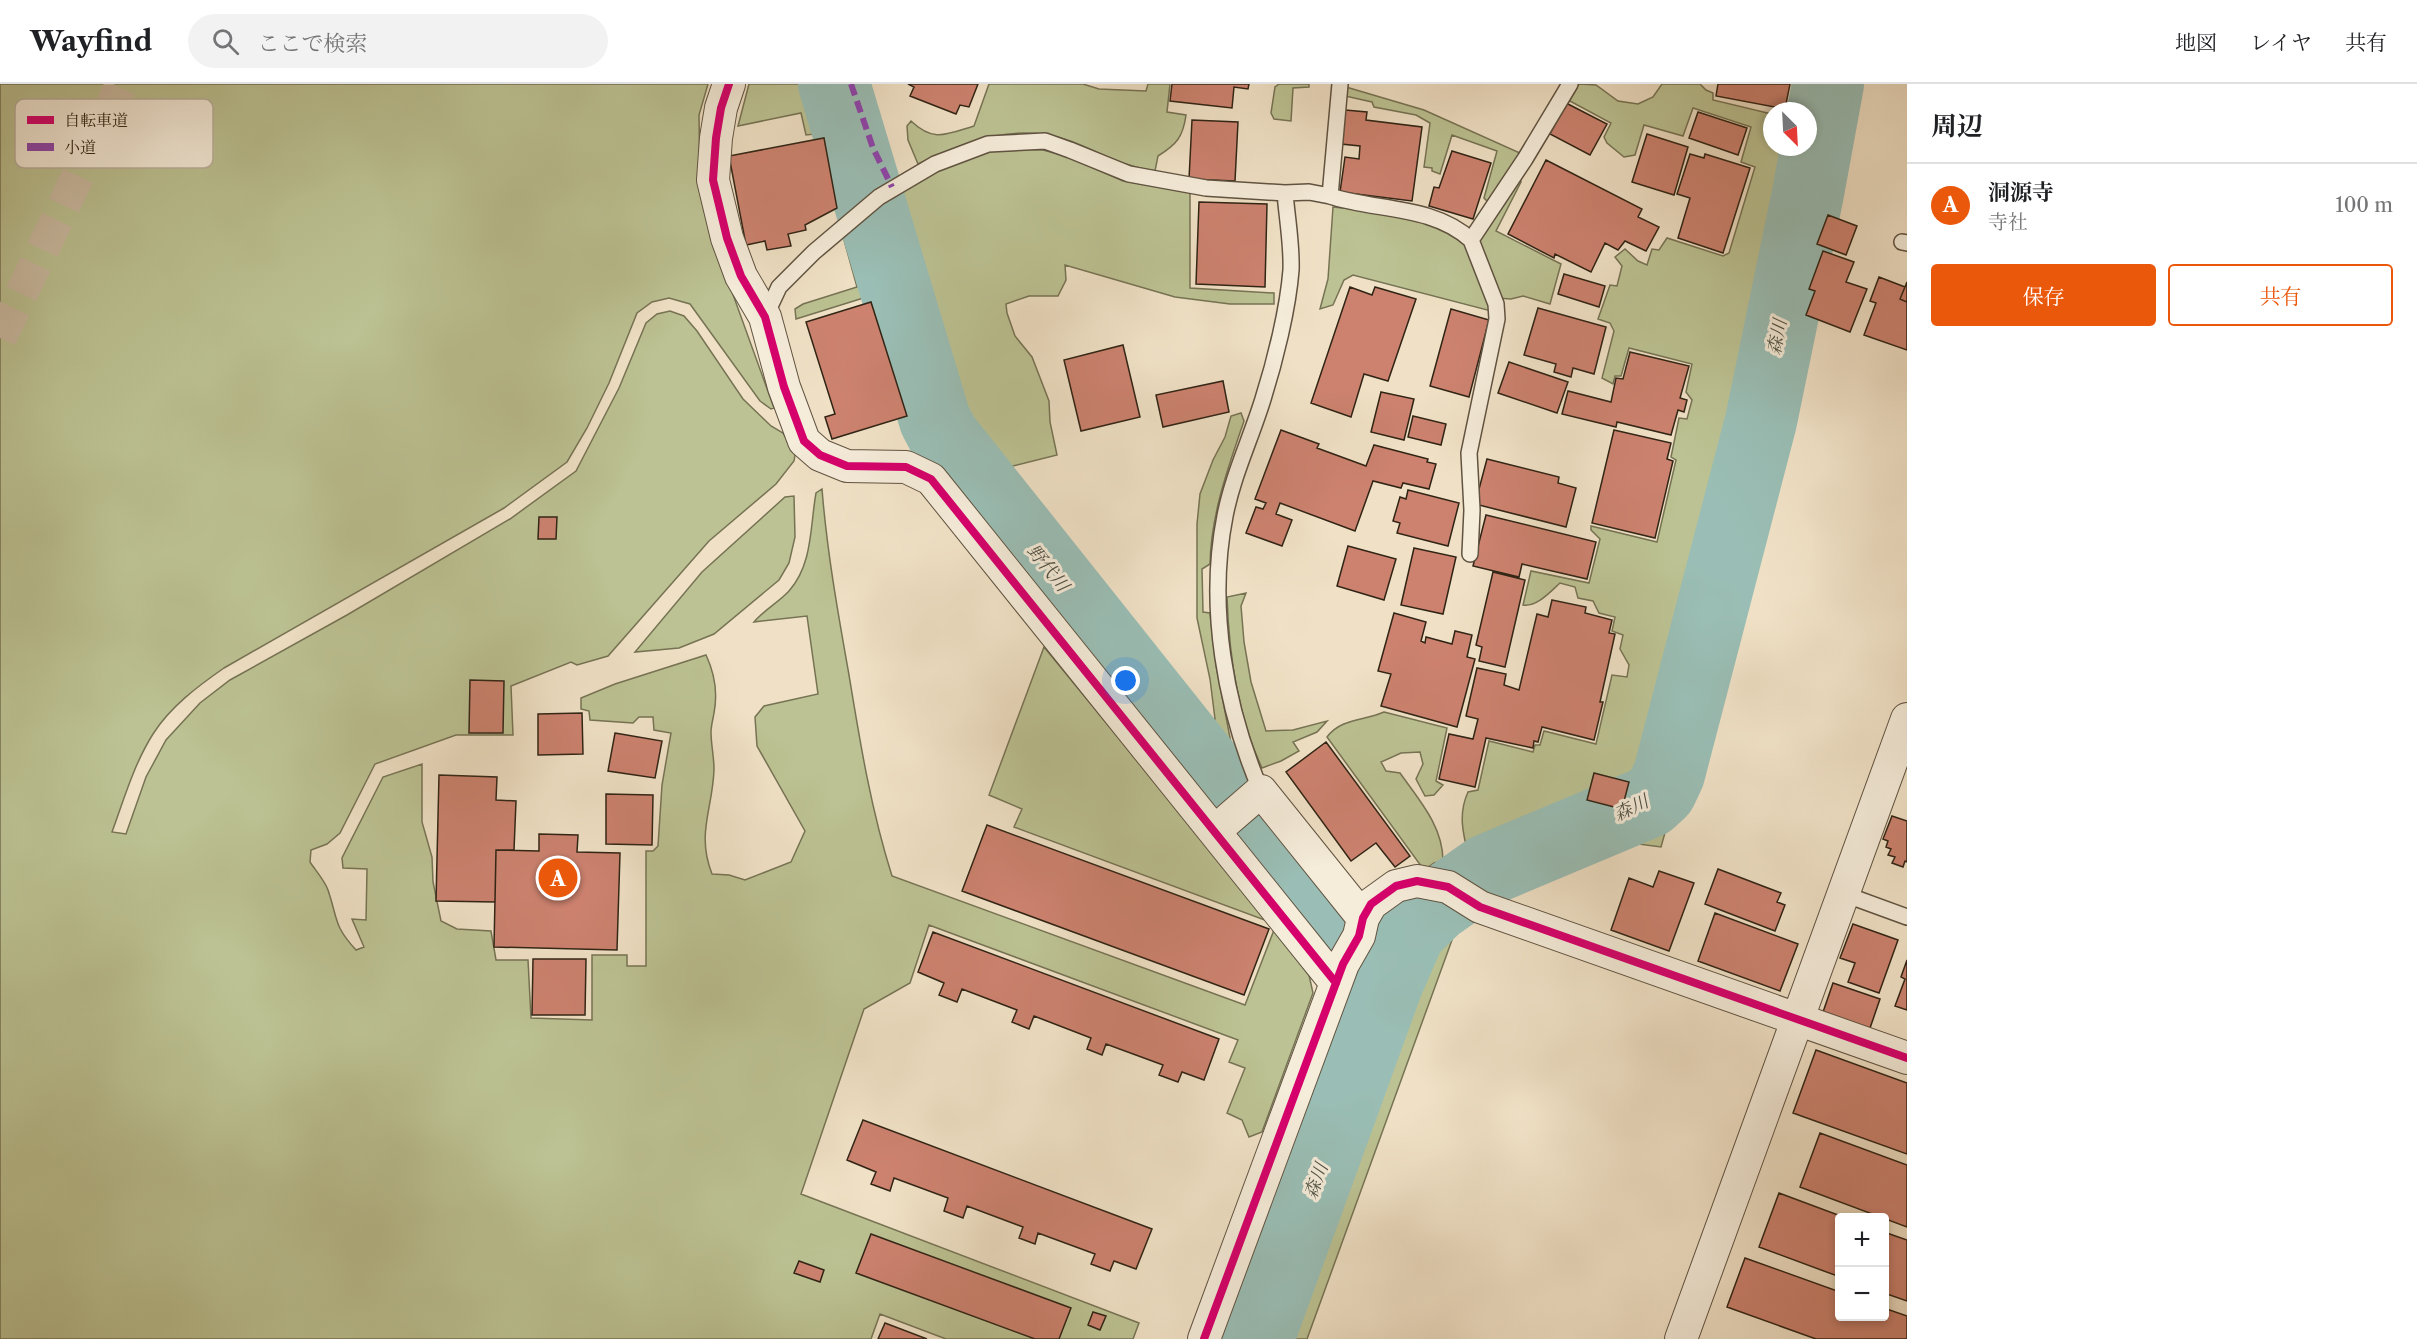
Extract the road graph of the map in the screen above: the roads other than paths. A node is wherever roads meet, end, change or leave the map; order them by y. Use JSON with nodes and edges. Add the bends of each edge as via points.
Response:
{"nodes":[{"id":1,"x":729,"y":84,"type":"edge"},
{"id":2,"x":1340,"y":84,"type":"edge"},
{"id":3,"x":1570,"y":84,"type":"edge"},
{"id":4,"x":1285,"y":193,"type":"junction"},
{"id":5,"x":1330,"y":195,"type":"junction"},
{"id":6,"x":1471,"y":240,"type":"junction"},
{"id":7,"x":765,"y":318,"type":"junction"},
{"id":8,"x":1470,"y":554,"type":"dead end"},
{"id":9,"x":1907,"y":719,"type":"edge"},
{"id":10,"x":1239,"y":811,"type":"junction"},
{"id":11,"x":1844,"y":894,"type":"junction"},
{"id":12,"x":1907,"y":916,"type":"edge"},
{"id":13,"x":1361,"y":927,"type":"junction"},
{"id":14,"x":1340,"y":973,"type":"junction"},
{"id":15,"x":1798,"y":1018,"type":"junction"},
{"id":16,"x":1907,"y":1058,"type":"edge"},
{"id":17,"x":1204,"y":1339,"type":"edge"},
{"id":18,"x":1681,"y":1339,"type":"edge"}],
"edges":[{"from":1,"to":7,"type":"street","via":[[716,138],[713,180],[741,276]]},
{"from":2,"to":5,"type":"lane"},
{"from":3,"to":6,"type":"lane"},
{"from":4,"to":5,"type":"lane"},
{"from":4,"to":7,"type":"lane","via":[[1206,188],[1129,174],[1045,141],[988,144],[935,164],[879,197],[814,252],[780,287]]},
{"from":4,"to":10,"type":"lane","via":[[1291,269],[1284,312],[1263,398],[1225,516],[1218,585],[1224,664],[1244,752]]},
{"from":5,"to":6,"type":"lane","via":[[1419,213],[1460,230]]},
{"from":6,"to":8,"type":"lane","via":[[1496,304],[1497,319],[1469,453]]},
{"from":7,"to":10,"type":"street","via":[[804,441],[820,455],[847,466],[906,467],[932,479]]},
{"from":9,"to":11,"type":"street"},
{"from":10,"to":13,"type":"street"},
{"from":10,"to":14,"type":"street"},
{"from":11,"to":12,"type":"lane"},
{"from":11,"to":15,"type":"street"},
{"from":13,"to":14,"type":"street"},
{"from":13,"to":15,"type":"street","via":[[1371,904],[1396,886],[1417,881],[1457,892],[1480,907]]},
{"from":14,"to":17,"type":"street"},
{"from":15,"to":16,"type":"street"},
{"from":15,"to":18,"type":"street"}]}
